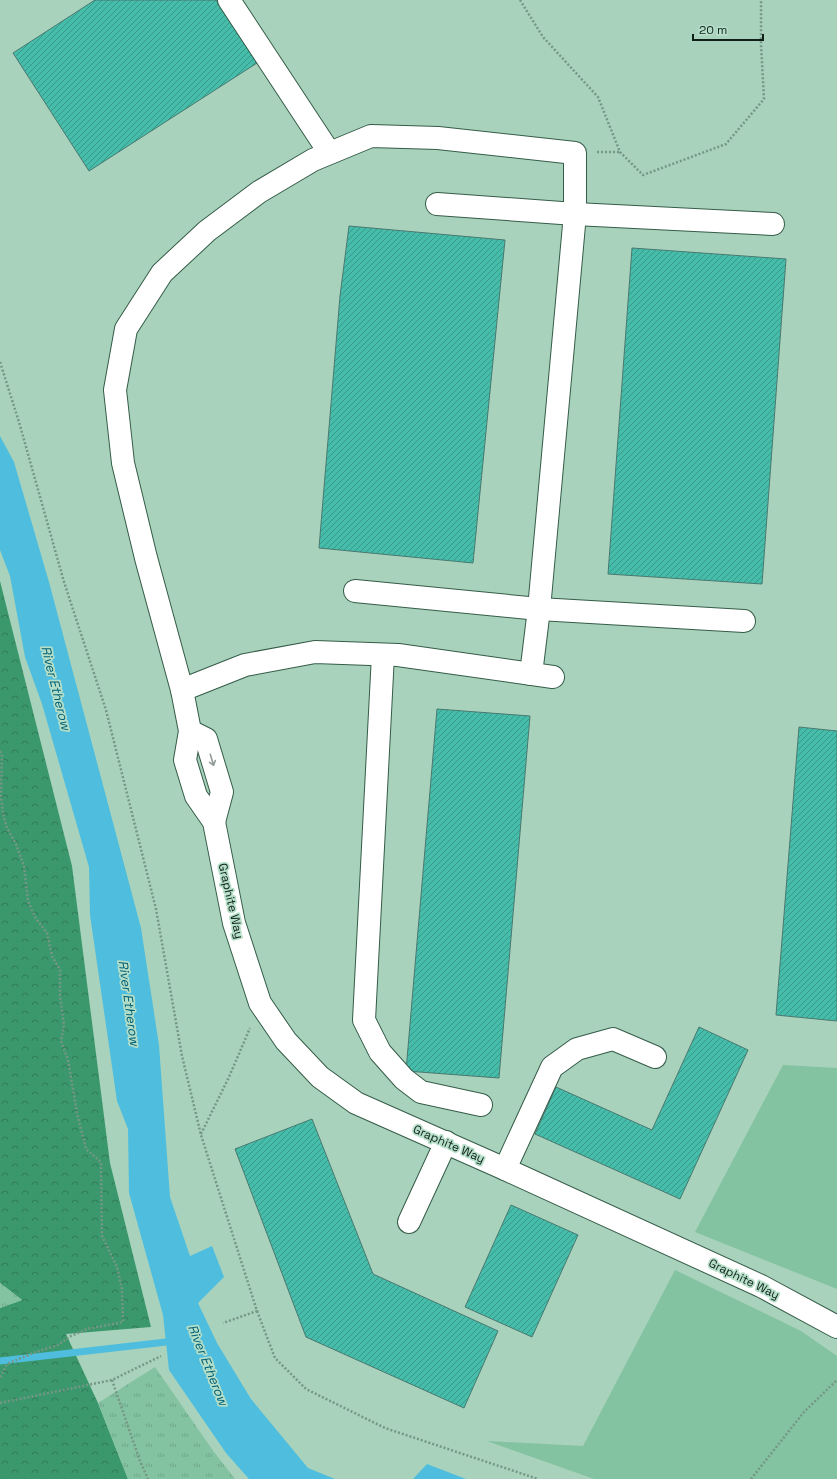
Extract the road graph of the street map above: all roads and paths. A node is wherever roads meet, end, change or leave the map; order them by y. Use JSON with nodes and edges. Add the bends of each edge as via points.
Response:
{"nodes":[{"id":1,"x":229,"y":0,"type":"edge"},
{"id":2,"x":520,"y":0,"type":"edge"},
{"id":3,"x":761,"y":0,"type":"edge"},
{"id":4,"x":329,"y":152,"type":"junction"},
{"id":5,"x":437,"y":204,"type":"dead end"},
{"id":6,"x":574,"y":214,"type":"junction"},
{"id":7,"x":773,"y":224,"type":"dead end"},
{"id":8,"x":0,"y":362,"type":"edge"},
{"id":9,"x":355,"y":591,"type":"dead end"},
{"id":10,"x":539,"y":609,"type":"junction"},
{"id":11,"x":744,"y":621,"type":"dead end"},
{"id":12,"x":383,"y":655,"type":"junction"},
{"id":13,"x":531,"y":674,"type":"junction"},
{"id":14,"x":554,"y":677,"type":"dead end"},
{"id":15,"x":182,"y":690,"type":"junction"},
{"id":16,"x":0,"y":751,"type":"edge"},
{"id":17,"x":260,"y":1003,"type":"junction"},
{"id":18,"x":655,"y":1057,"type":"dead end"},
{"id":19,"x":481,"y":1105,"type":"dead end"},
{"id":20,"x":200,"y":1135,"type":"junction"},
{"id":21,"x":446,"y":1142,"type":"junction"},
{"id":22,"x":505,"y":1169,"type":"junction"},
{"id":23,"x":409,"y":1222,"type":"dead end"},
{"id":24,"x":257,"y":1311,"type":"junction"},
{"id":25,"x":223,"y":1323,"type":"dead end"},
{"id":26,"x":837,"y":1327,"type":"edge"},
{"id":27,"x":161,"y":1356,"type":"dead end"},
{"id":28,"x":0,"y":1378,"type":"edge"},
{"id":29,"x":112,"y":1380,"type":"junction"},
{"id":30,"x":837,"y":1380,"type":"edge"},
{"id":31,"x":0,"y":1403,"type":"edge"},
{"id":32,"x":148,"y":1479,"type":"edge"},
{"id":33,"x":538,"y":1479,"type":"edge"},
{"id":34,"x":750,"y":1479,"type":"edge"}],
"edges":[{"from":1,"to":4,"type":"street"},
{"from":2,"to":3,"type":"path","via":[[543,37],[598,97],[620,152],[643,175],[726,144],[764,99]]},
{"from":4,"to":6,"type":"street","via":[[371,136],[438,138],[575,153]]},
{"from":4,"to":15,"type":"street","via":[[259,192],[207,231],[162,273],[126,329],[115,390],[123,463]]},
{"from":5,"to":6,"type":"street"},
{"from":6,"to":7,"type":"street"},
{"from":6,"to":10,"type":"street"},
{"from":8,"to":20,"type":"path","via":[[64,582],[106,710],[156,910],[182,1056]]},
{"from":9,"to":10,"type":"street"},
{"from":10,"to":11,"type":"street"},
{"from":10,"to":13,"type":"street"},
{"from":12,"to":13,"type":"street"},
{"from":12,"to":15,"type":"street","via":[[315,652],[245,666]]},
{"from":12,"to":19,"type":"street","via":[[364,1020],[380,1052],[421,1092]]},
{"from":13,"to":14,"type":"street"},
{"from":15,"to":17,"type":"street","name":"Graphite Way","via":[[190,731],[185,760],[196,796],[214,822],[234,923]]},
{"from":16,"to":28,"type":"path","via":[[3,814],[24,866],[28,901],[35,917],[47,933],[52,956],[60,970],[64,1025],[61,1041],[68,1060],[86,1149],[101,1162],[102,1236],[117,1267],[122,1289],[123,1322],[87,1329],[58,1345],[7,1364]]},
{"from":17,"to":20,"type":"path","via":[[229,1077]]},
{"from":17,"to":21,"type":"street","name":"Graphite Way","via":[[286,1041],[320,1076],[356,1103]]},
{"from":18,"to":22,"type":"street","via":[[613,1039],[577,1049],[552,1067]]},
{"from":20,"to":24,"type":"path"},
{"from":21,"to":22,"type":"street","name":"Graphite Way"},
{"from":21,"to":23,"type":"street"},
{"from":22,"to":26,"type":"street","name":"Graphite Way","via":[[761,1286]]},
{"from":24,"to":25,"type":"path"},
{"from":24,"to":33,"type":"path","via":[[275,1358],[306,1389],[386,1428]]},
{"from":27,"to":29,"type":"path"},
{"from":29,"to":31,"type":"path"},
{"from":29,"to":32,"type":"path"},
{"from":30,"to":34,"type":"path","via":[[804,1412]]}]}
